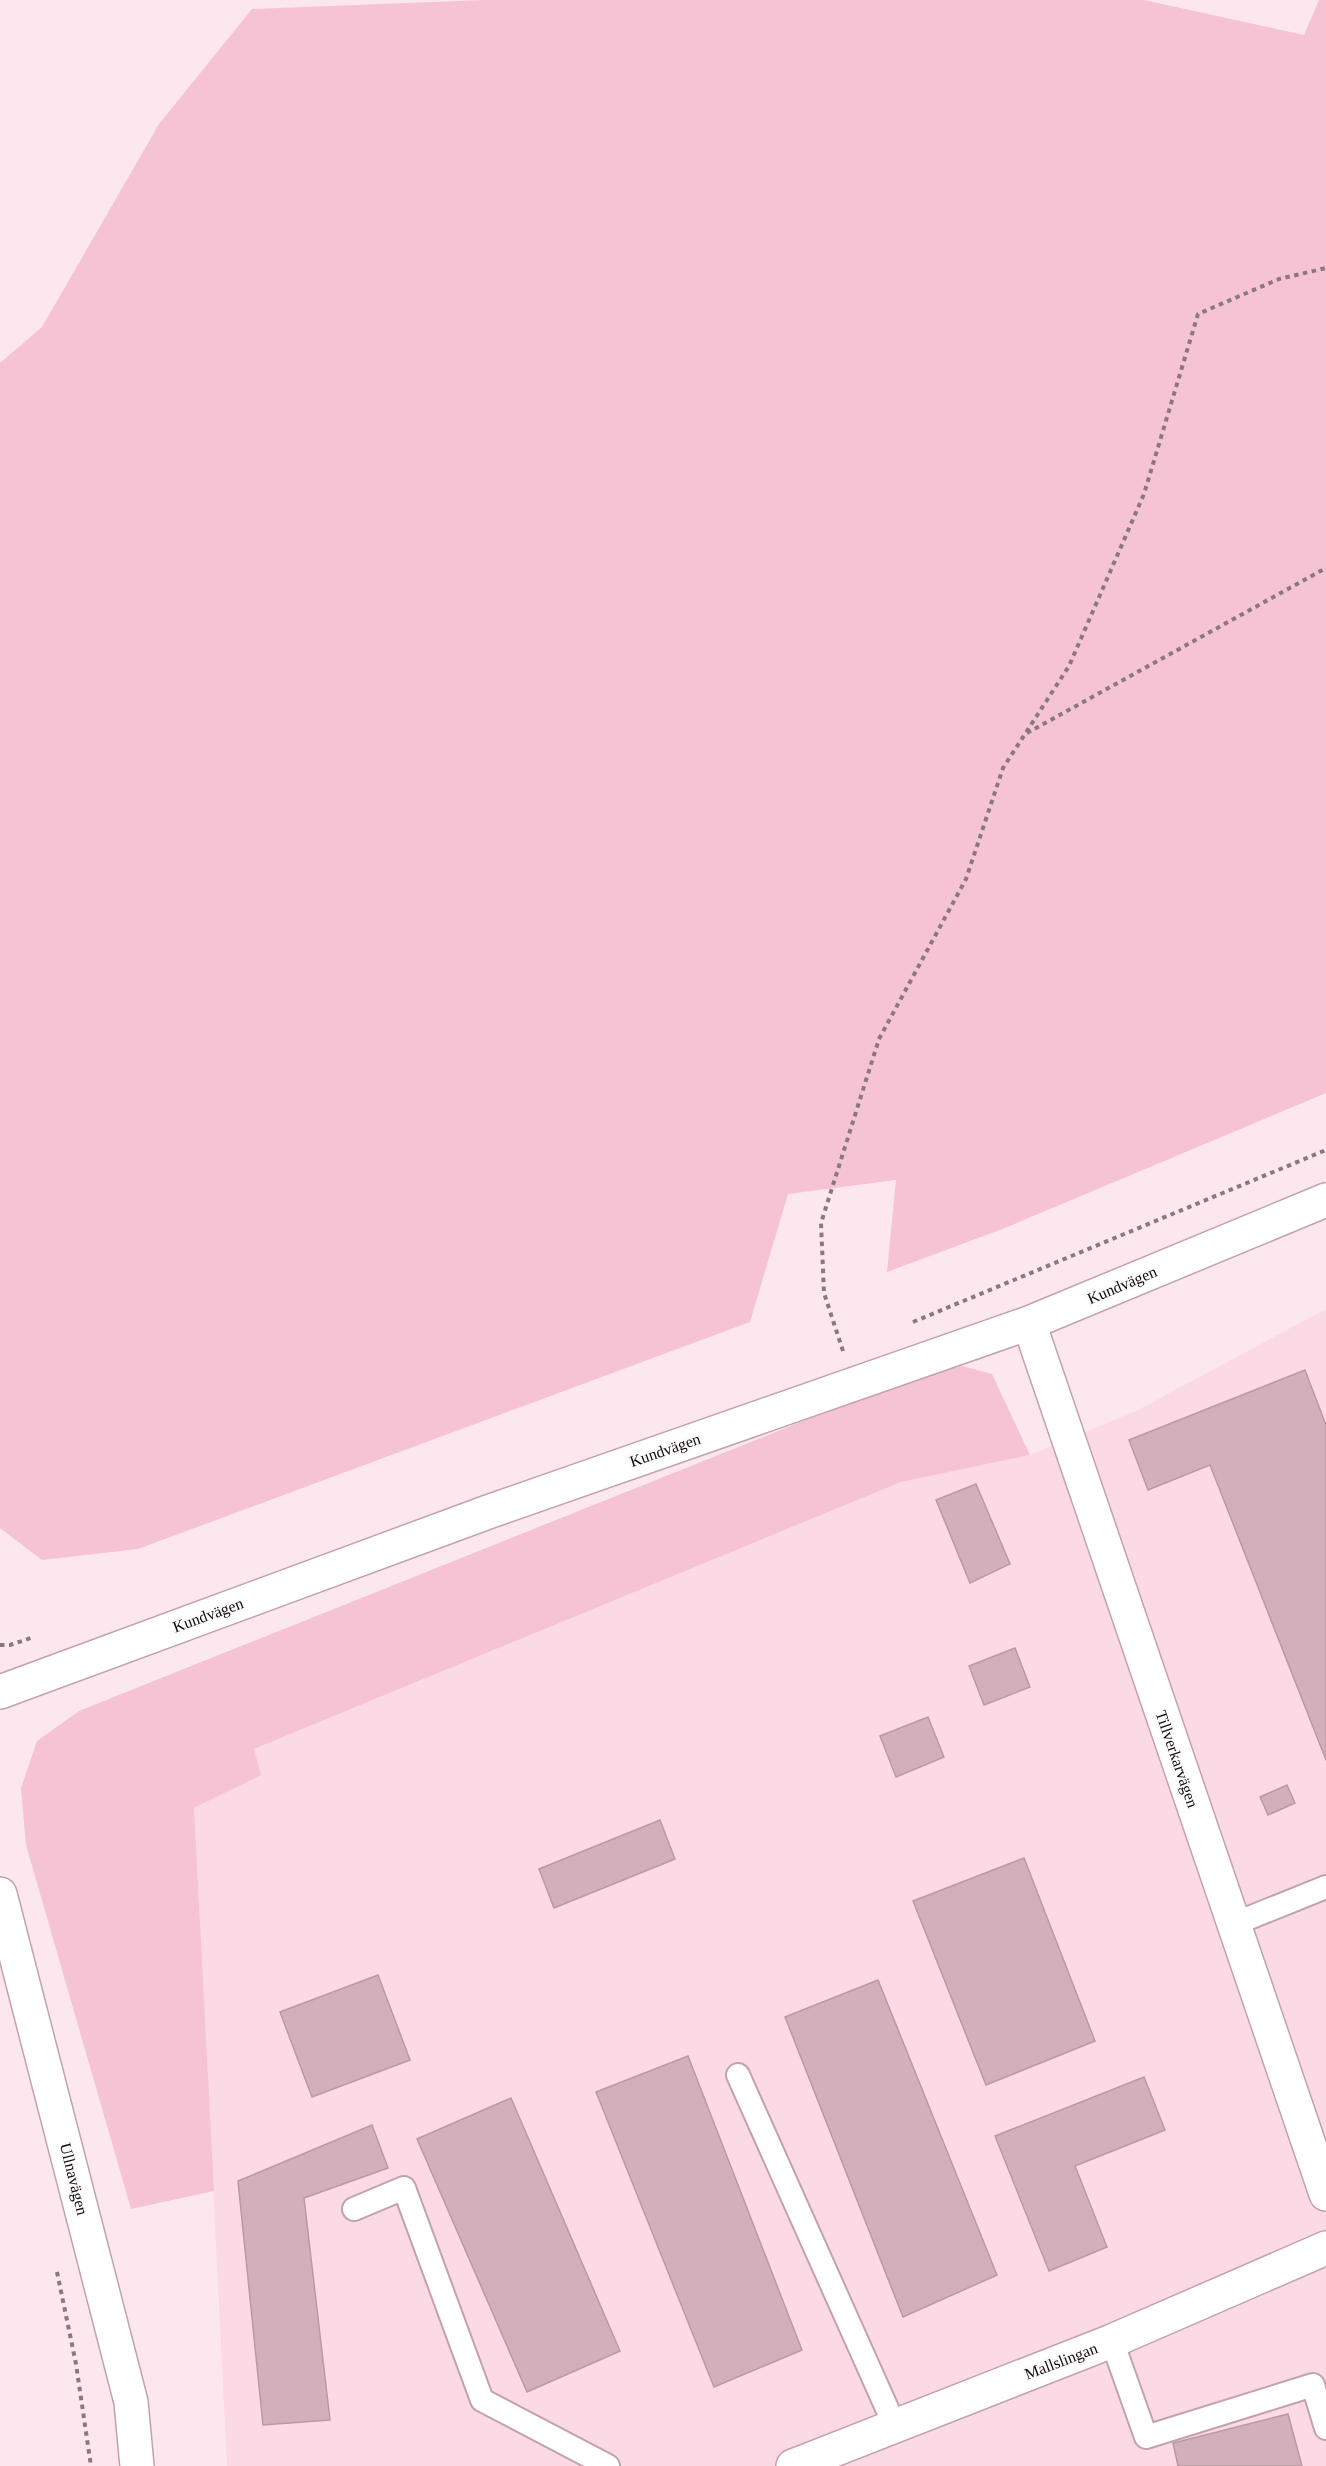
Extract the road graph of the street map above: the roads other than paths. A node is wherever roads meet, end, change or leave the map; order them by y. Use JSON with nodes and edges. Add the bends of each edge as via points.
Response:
{"nodes":[{"id":1,"x":1326,"y":1200,"type":"edge"},
{"id":2,"x":1029,"y":1323,"type":"junction"},
{"id":3,"x":0,"y":1692,"type":"edge"},
{"id":4,"x":1326,"y":1887,"type":"edge"},
{"id":5,"x":0,"y":1894,"type":"edge"},
{"id":6,"x":1234,"y":1924,"type":"junction"},
{"id":7,"x":738,"y":2075,"type":"dead end"},
{"id":8,"x":1326,"y":2194,"type":"edge"},
{"id":9,"x":354,"y":2209,"type":"dead end"},
{"id":10,"x":1326,"y":2248,"type":"edge"},
{"id":11,"x":1112,"y":2341,"type":"junction"},
{"id":12,"x":894,"y":2424,"type":"junction"},
{"id":13,"x":1326,"y":2428,"type":"edge"},
{"id":14,"x":137,"y":2466,"type":"edge"},
{"id":15,"x":608,"y":2466,"type":"edge"},
{"id":16,"x":793,"y":2466,"type":"edge"}],
"edges":[{"from":1,"to":2,"type":"street","name":"Kundvägen"},
{"from":2,"to":3,"type":"street","name":"Kundvägen","via":[[488,1512]]},
{"from":2,"to":6,"type":"street","name":"Tillverkarvägen"},
{"from":4,"to":6,"type":"lane"},
{"from":5,"to":14,"type":"street","name":"Ullnavägen","via":[[131,2402]]},
{"from":6,"to":8,"type":"street","name":"Tillverkarvägen"},
{"from":7,"to":12,"type":"lane"},
{"from":9,"to":15,"type":"lane","via":[[404,2188],[482,2400]]},
{"from":10,"to":11,"type":"street","name":"Mallslingan"},
{"from":11,"to":12,"type":"street","name":"Mallslingan"},
{"from":11,"to":13,"type":"lane","via":[[1146,2437],[1313,2385]]},
{"from":12,"to":16,"type":"street","name":"Mallslingan"}]}
